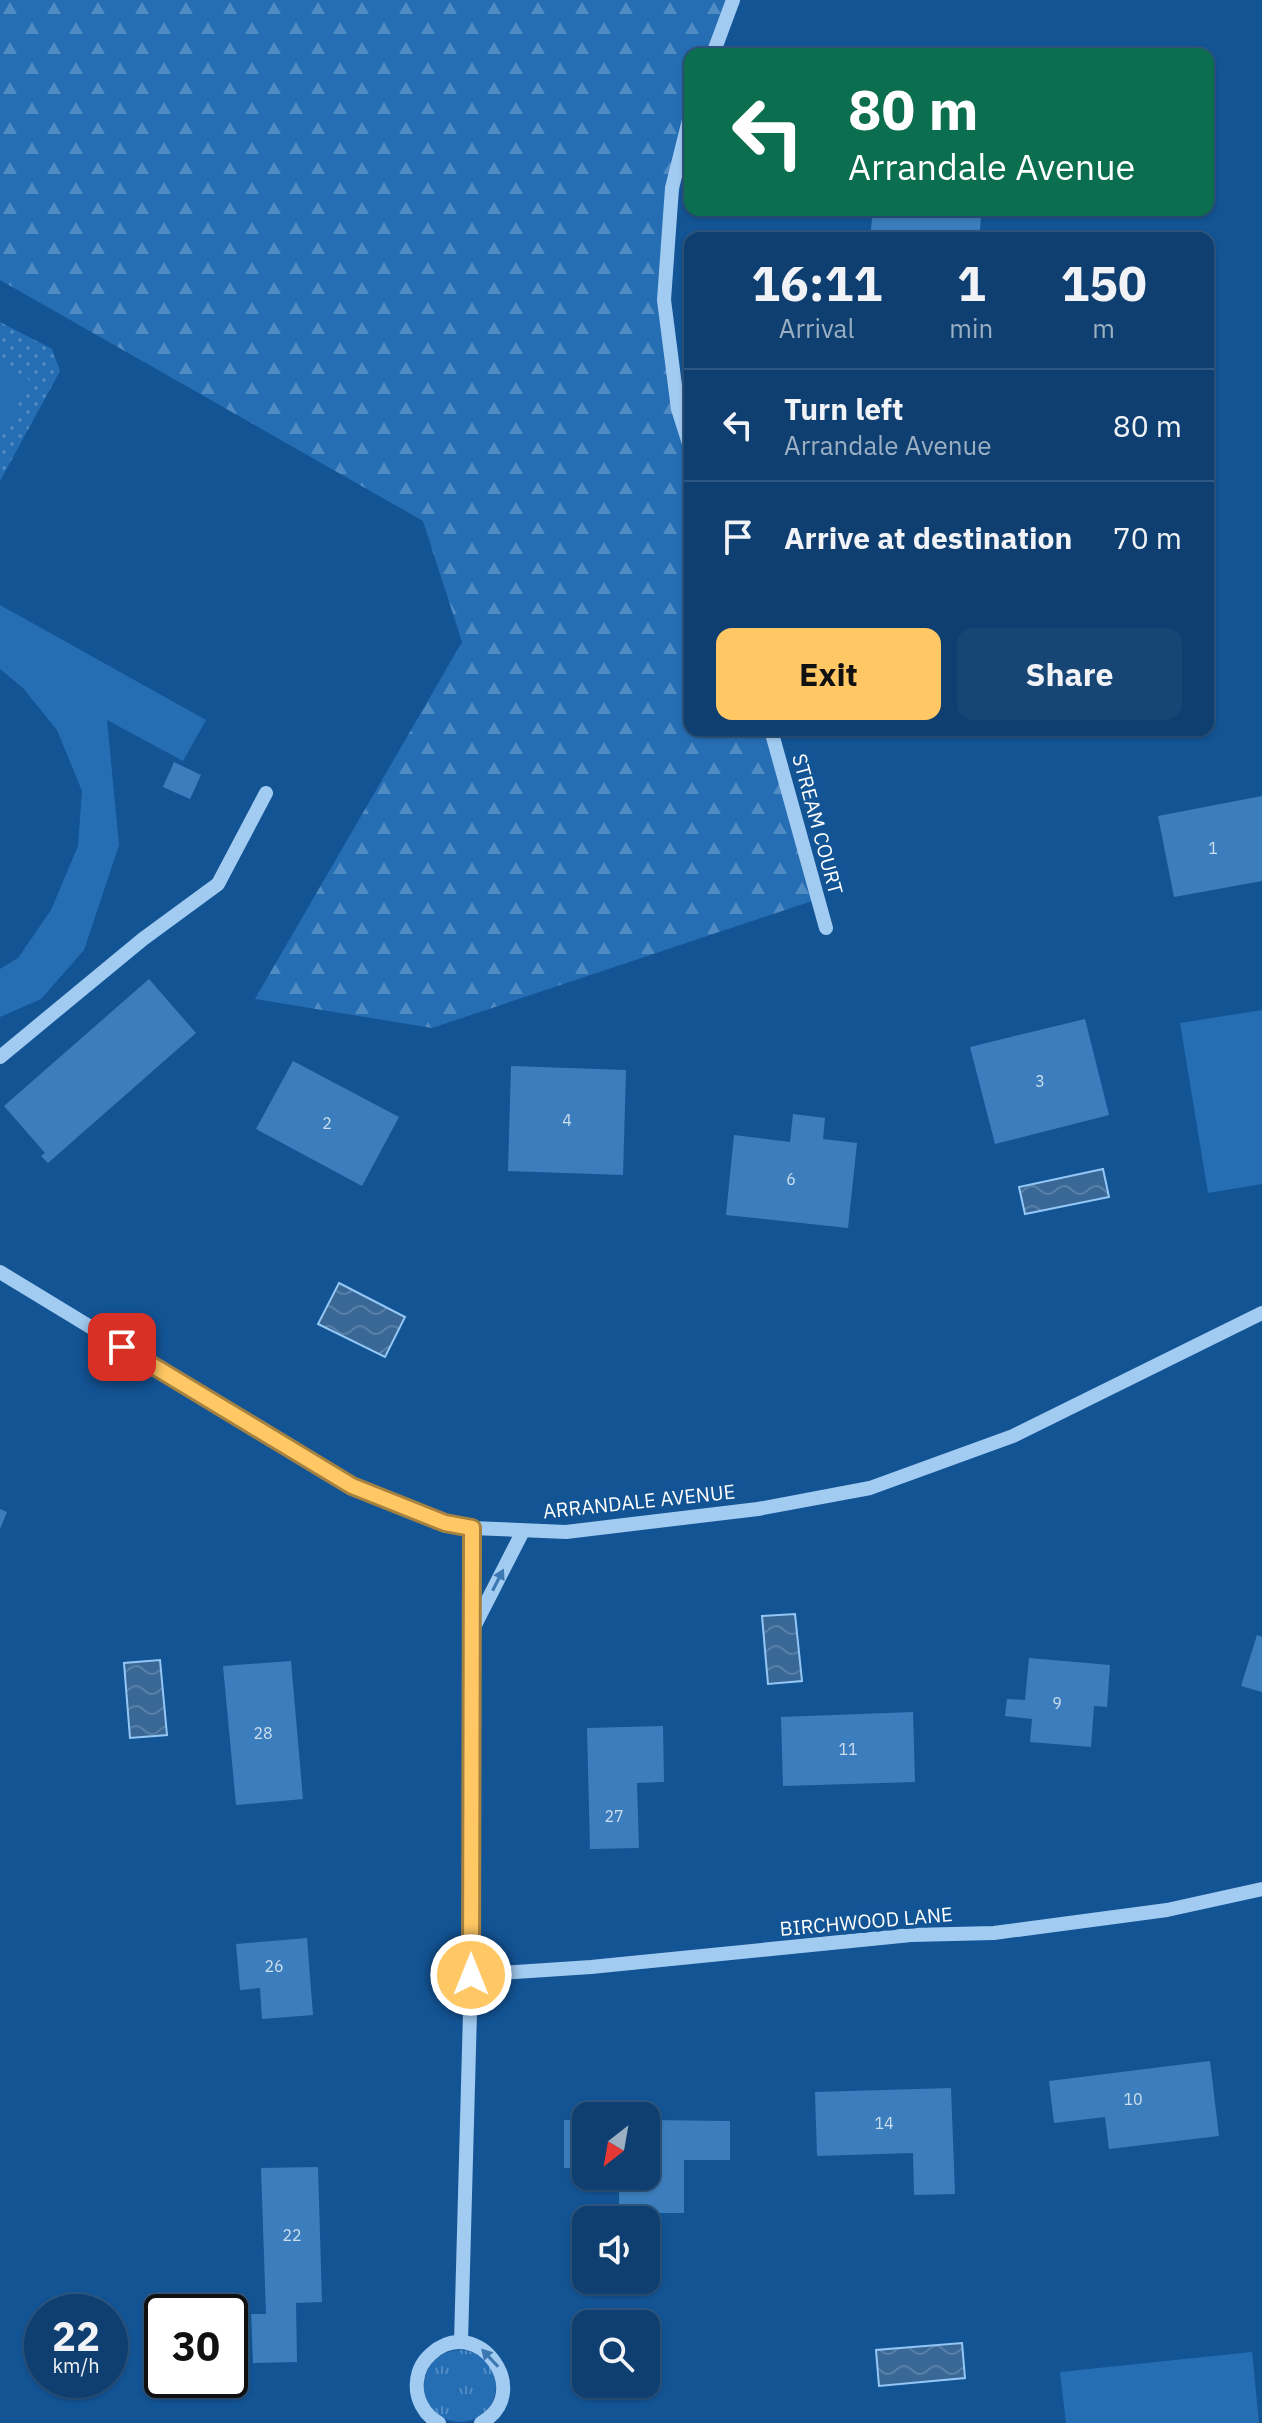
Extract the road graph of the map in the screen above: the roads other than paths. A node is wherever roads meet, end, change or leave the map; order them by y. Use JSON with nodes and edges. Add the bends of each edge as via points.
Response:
{"nodes":[{"id":1,"x":733,"y":0,"type":"edge"},
{"id":2,"x":715,"y":48,"type":"edge"},
{"id":3,"x":684,"y":140,"type":"edge"},
{"id":4,"x":684,"y":428,"type":"edge"},
{"id":5,"x":773,"y":736,"type":"edge"},
{"id":6,"x":266,"y":793,"type":"dead end"},
{"id":7,"x":826,"y":928,"type":"dead end"},
{"id":8,"x":0,"y":1057,"type":"edge"},
{"id":9,"x":0,"y":1272,"type":"edge"},
{"id":10,"x":1262,"y":1313,"type":"edge"},
{"id":11,"x":472,"y":1528,"type":"junction"},
{"id":12,"x":523,"y":1531,"type":"junction"},
{"id":13,"x":473,"y":1629,"type":"junction"},
{"id":14,"x":1262,"y":1889,"type":"edge"},
{"id":15,"x":471,"y":1975,"type":"junction"},
{"id":16,"x":461,"y":2342,"type":"junction"},
{"id":17,"x":439,"y":2423,"type":"edge"},
{"id":18,"x":481,"y":2423,"type":"edge"}],
"edges":[{"from":1,"to":2,"type":"street"},
{"from":3,"to":4,"type":"street","via":[[672,188],[664,300]]},
{"from":5,"to":7,"type":"street","name":"STREAM COURT"},
{"from":6,"to":8,"type":"street","via":[[218,884]]},
{"from":9,"to":11,"type":"street","name":"ARRANDALE AVENUE","via":[[352,1486],[445,1523]]},
{"from":10,"to":12,"type":"street","name":"ARRANDALE AVENUE","via":[[1013,1436],[870,1488],[758,1509],[566,1532]]},
{"from":11,"to":12,"type":"street","name":"ARRANDALE AVENUE"},
{"from":11,"to":13,"type":"street"},
{"from":13,"to":12,"type":"street","one_way":true},
{"from":13,"to":15,"type":"street"},
{"from":14,"to":15,"type":"street","name":"BIRCHWOOD LANE","via":[[1167,1910],[994,1933],[911,1935]]},
{"from":15,"to":16,"type":"street"},
{"from":16,"to":17,"type":"street","via":[[435,2350],[419,2371],[418,2398]]},
{"from":18,"to":16,"type":"street","one_way":true,"via":[[497,2408],[503,2379],[488,2353]]}]}
